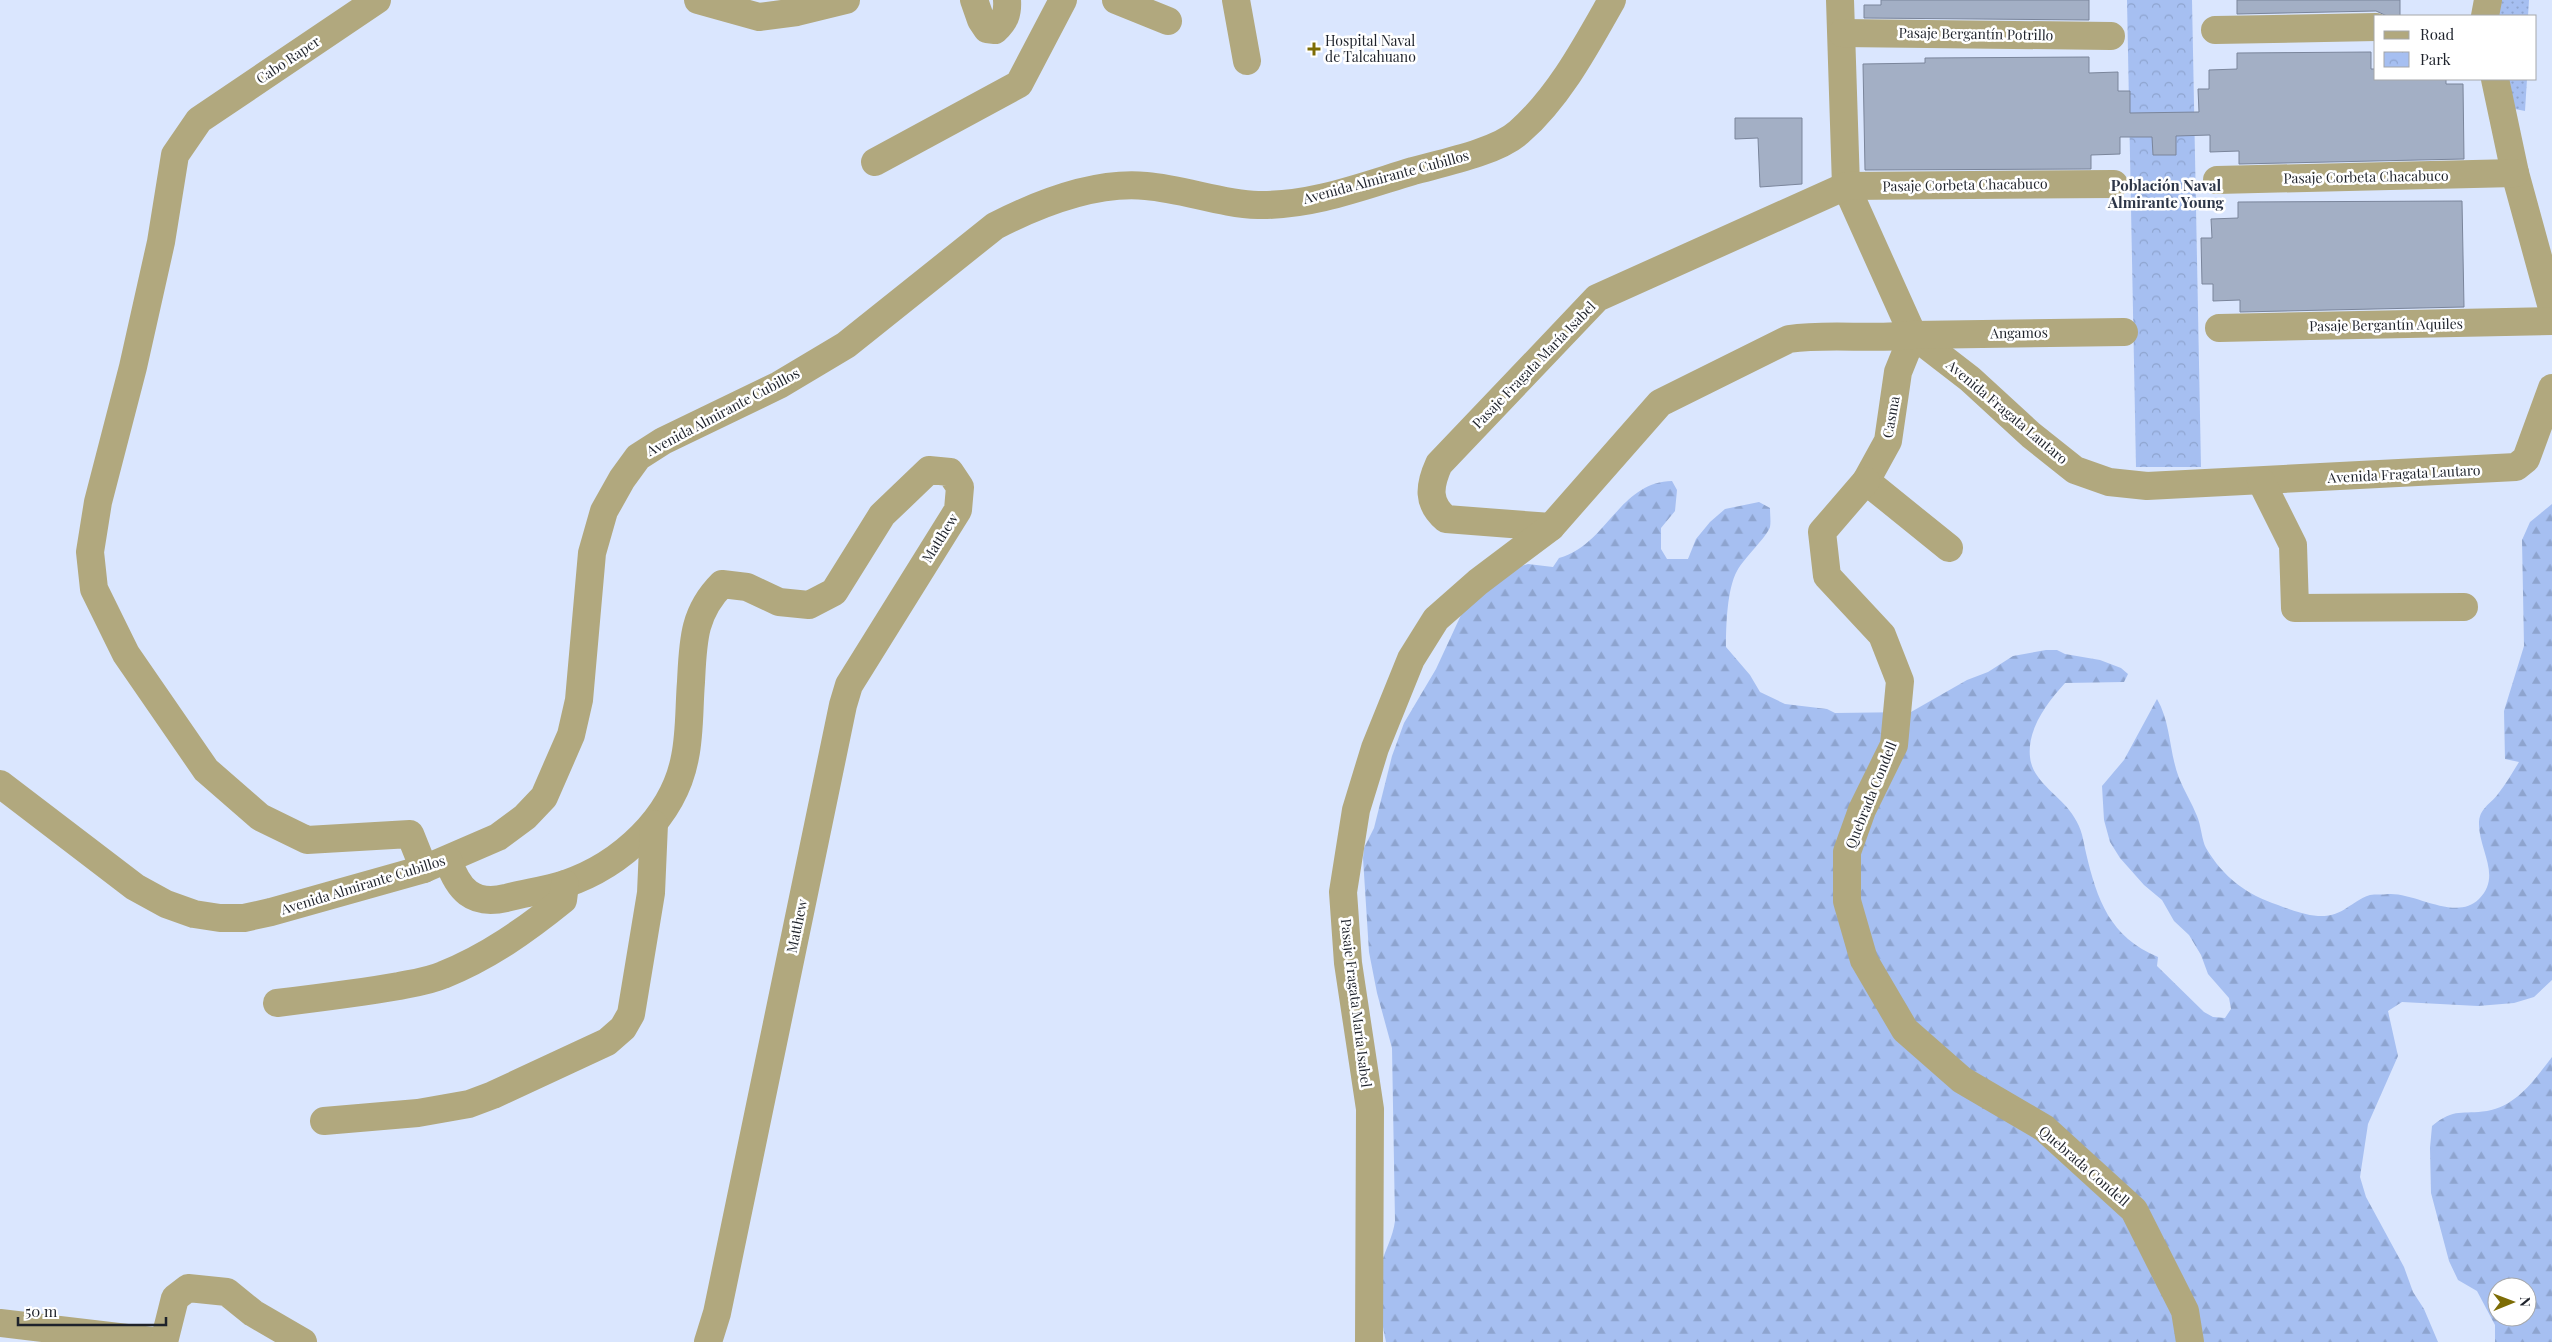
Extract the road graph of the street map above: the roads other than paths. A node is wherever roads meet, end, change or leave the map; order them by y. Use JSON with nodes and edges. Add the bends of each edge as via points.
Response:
{"nodes":[{"id":1,"x":377,"y":0,"type":"edge"},
{"id":2,"x":698,"y":0,"type":"edge"},
{"id":3,"x":846,"y":0,"type":"edge"},
{"id":4,"x":974,"y":0,"type":"edge"},
{"id":5,"x":1007,"y":0,"type":"edge"},
{"id":6,"x":1063,"y":0,"type":"edge"},
{"id":7,"x":1116,"y":0,"type":"edge"},
{"id":8,"x":1236,"y":0,"type":"edge"},
{"id":9,"x":1612,"y":0,"type":"edge"},
{"id":10,"x":1840,"y":0,"type":"edge"},
{"id":11,"x":2488,"y":0,"type":"edge"},
{"id":12,"x":2485,"y":15,"type":"edge"},
{"id":13,"x":1168,"y":21,"type":"dead end"},
{"id":14,"x":2374,"y":27,"type":"edge"},
{"id":15,"x":2215,"y":30,"type":"dead end"},
{"id":16,"x":1842,"y":33,"type":"junction"},
{"id":17,"x":2111,"y":36,"type":"dead end"},
{"id":18,"x":1247,"y":62,"type":"dead end"},
{"id":19,"x":2495,"y":80,"type":"edge"},
{"id":20,"x":199,"y":120,"type":"joint"},
{"id":21,"x":875,"y":162,"type":"dead end"},
{"id":22,"x":2515,"y":173,"type":"junction"},
{"id":23,"x":2217,"y":180,"type":"dead end"},
{"id":24,"x":2114,"y":184,"type":"dead end"},
{"id":25,"x":1846,"y":186,"type":"junction"},
{"id":26,"x":2552,"y":308,"type":"edge"},
{"id":27,"x":2552,"y":321,"type":"edge"},
{"id":28,"x":2219,"y":328,"type":"dead end"},
{"id":29,"x":2124,"y":332,"type":"dead end"},
{"id":30,"x":1913,"y":335,"type":"junction"},
{"id":31,"x":2552,"y":388,"type":"edge"},
{"id":32,"x":2262,"y":480,"type":"junction"},
{"id":33,"x":1866,"y":481,"type":"junction"},
{"id":34,"x":1551,"y":527,"type":"junction"},
{"id":35,"x":1950,"y":548,"type":"dead end"},
{"id":36,"x":2464,"y":607,"type":"dead end"},
{"id":37,"x":0,"y":784,"type":"edge"},
{"id":38,"x":654,"y":824,"type":"junction"},
{"id":39,"x":436,"y":864,"type":"junction"},
{"id":40,"x":565,"y":884,"type":"junction"},
{"id":41,"x":277,"y":1003,"type":"dead end"},
{"id":42,"x":324,"y":1120,"type":"dead end"},
{"id":43,"x":0,"y":1323,"type":"edge"},
{"id":44,"x":163,"y":1342,"type":"edge"},
{"id":45,"x":303,"y":1342,"type":"edge"},
{"id":46,"x":708,"y":1342,"type":"edge"},
{"id":47,"x":1369,"y":1342,"type":"edge"},
{"id":48,"x":2190,"y":1342,"type":"edge"}],
"edges":[{"from":1,"to":20,"type":"street","name":"Cabo Raper"},
{"from":2,"to":3,"type":"street","via":[[759,17]]},
{"from":4,"to":5,"type":"street","via":[[980,20],[987,29],[995,30],[1006,16]]},
{"from":6,"to":21,"type":"street","via":[[1018,84]]},
{"from":7,"to":13,"type":"street"},
{"from":8,"to":18,"type":"street"},
{"from":9,"to":39,"type":"street","name":"Avenida Almirante Cubillos","via":[[1540,111],[1517,134],[1488,149],[1323,198],[1287,203],[1257,205],[1146,186],[1075,193],[995,226],[846,345],[779,385],[663,441],[638,457],[604,511],[592,553],[579,700],[571,735],[544,797],[525,818],[498,837]]},
{"from":10,"to":16,"type":"street","name":"Avenida Fragata Lautaro"},
{"from":11,"to":12,"type":"street"},
{"from":14,"to":15,"type":"street"},
{"from":16,"to":17,"type":"street","name":"Pasaje Bergantín Potrillo"},
{"from":16,"to":25,"type":"street","name":"Avenida Fragata Lautaro"},
{"from":19,"to":22,"type":"street"},
{"from":20,"to":39,"type":"street","name":"Matthew","via":[[175,155],[138,348],[98,502],[90,552],[94,589],[126,654],[206,770],[260,817],[308,840],[410,834]]},
{"from":22,"to":23,"type":"street","name":"Pasaje Corbeta Chacabuco"},
{"from":22,"to":26,"type":"street"},
{"from":24,"to":25,"type":"street","name":"Pasaje Corbeta Chacabuco"},
{"from":25,"to":30,"type":"street","name":"Avenida Fragata Lautaro"},
{"from":25,"to":34,"type":"street","name":"Pasaje Fragata María Isabel","via":[[1597,298],[1439,464],[1431,480],[1435,510],[1446,519]]},
{"from":27,"to":28,"type":"street","name":"Pasaje Bergantín Aquiles"},
{"from":29,"to":30,"type":"street","name":"Angamos"},
{"from":30,"to":32,"type":"street","name":"Avenida Fragata Lautaro","via":[[2076,470],[2109,482],[2147,486]]},
{"from":30,"to":33,"type":"street","name":"Casma","via":[[1898,372],[1888,441]]},
{"from":30,"to":34,"type":"street","name":"Pasaje Fragata María Isabel","via":[[1789,339],[1660,403]]},
{"from":31,"to":32,"type":"street","name":"Avenida Fragata Lautaro","via":[[2526,459],[2516,467]]},
{"from":32,"to":36,"type":"street","via":[[2293,545],[2295,608]]},
{"from":33,"to":35,"type":"street"},
{"from":33,"to":48,"type":"street","name":"Quebrada Condell","via":[[1822,532],[1828,576],[1882,635],[1900,682],[1894,746],[1862,810],[1847,852],[1846,901],[1864,960],[1905,1030],[1962,1080],[2044,1128],[2134,1210],[2185,1311]]},
{"from":34,"to":47,"type":"street","name":"Pasaje Fragata María Isabel","via":[[1478,582],[1436,619],[1411,659],[1375,748],[1356,810],[1343,892],[1348,963],[1370,1109]]},
{"from":37,"to":39,"type":"street","name":"Avenida Almirante Cubillos","via":[[135,887],[166,904],[194,914],[244,918]]},
{"from":38,"to":40,"type":"street","name":"Matthew","via":[[623,854]]},
{"from":38,"to":42,"type":"street","via":[[651,893],[640,970],[630,1014],[623,1028],[608,1042],[469,1104],[418,1113]]},
{"from":38,"to":46,"type":"street","name":"Matthew","via":[[674,788],[685,758],[693,643],[708,598],[722,584],[747,587],[779,602],[810,605],[834,592],[882,515],[929,470],[950,472],[960,487],[958,510],[849,685],[843,705],[717,1312]]},
{"from":39,"to":40,"type":"street","name":"Matthew","via":[[464,891],[483,900],[498,900]]},
{"from":40,"to":41,"type":"street","via":[[563,900],[543,917],[498,948],[443,976],[368,992]]},
{"from":43,"to":44,"type":"street"},
{"from":44,"to":45,"type":"street","via":[[175,1298],[188,1288],[227,1292],[253,1313]]}]}
